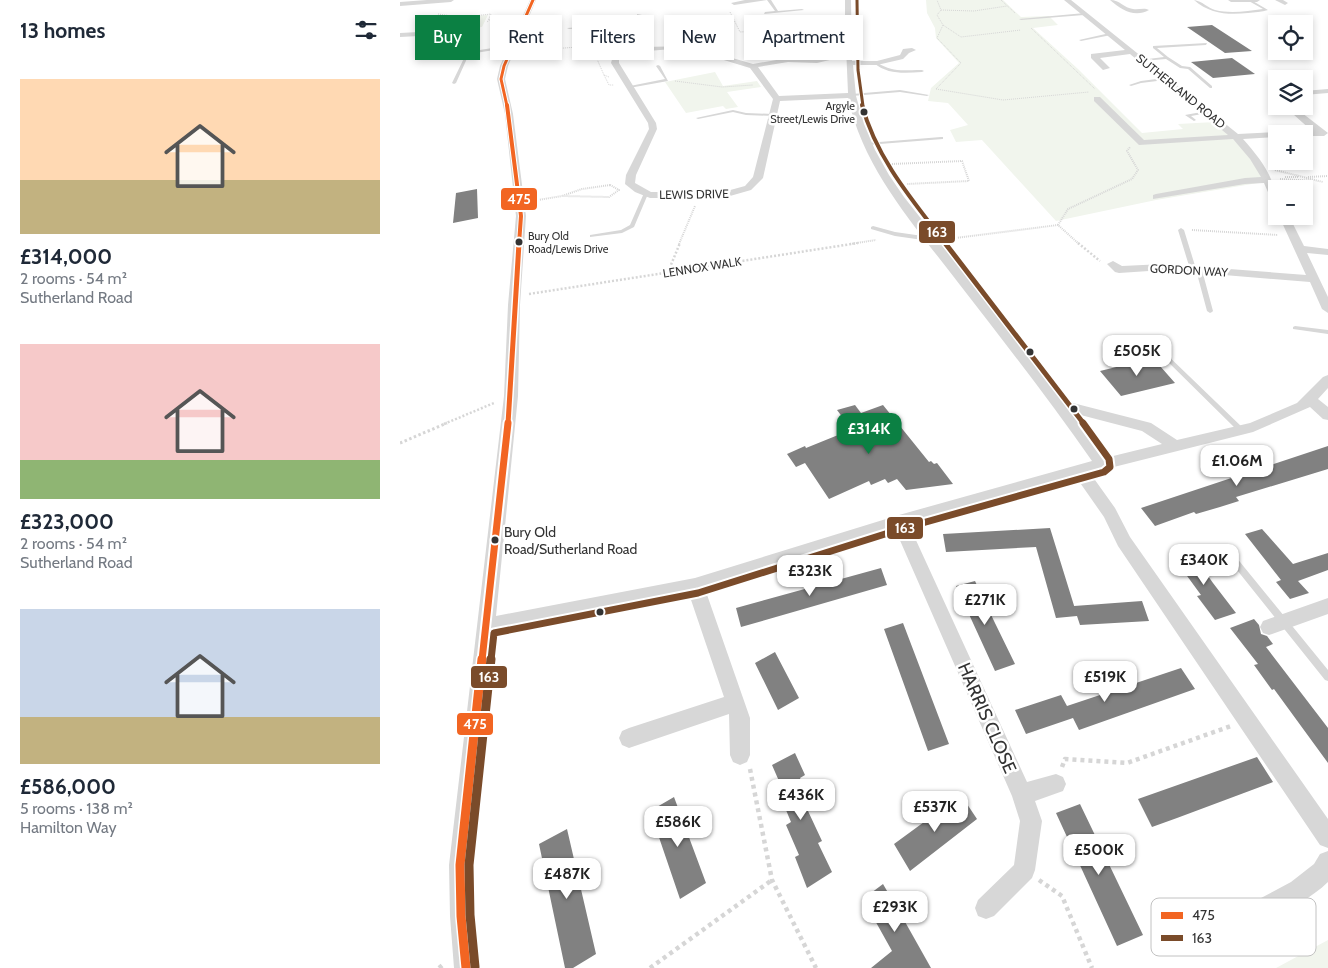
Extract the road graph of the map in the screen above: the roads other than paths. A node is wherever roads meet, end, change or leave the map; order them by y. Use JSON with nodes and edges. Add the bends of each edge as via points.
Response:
{"nodes":[{"id":1,"x":451,"y":0,"type":"edge"},
{"id":2,"x":533,"y":0,"type":"edge"},
{"id":3,"x":764,"y":0,"type":"edge"},
{"id":4,"x":769,"y":0,"type":"edge"},
{"id":5,"x":848,"y":0,"type":"edge"},
{"id":6,"x":1066,"y":0,"type":"edge"},
{"id":7,"x":1113,"y":0,"type":"edge"},
{"id":8,"x":1196,"y":0,"type":"edge"},
{"id":9,"x":1231,"y":0,"type":"edge"},
{"id":10,"x":1249,"y":0,"type":"edge"},
{"id":11,"x":1257,"y":0,"type":"edge"},
{"id":12,"x":442,"y":2,"type":"junction"},
{"id":13,"x":734,"y":3,"type":"road end"},
{"id":14,"x":400,"y":4,"type":"edge"},
{"id":15,"x":802,"y":10,"type":"dead end"},
{"id":16,"x":1146,"y":10,"type":"dead end"},
{"id":17,"x":777,"y":12,"type":"junction"},
{"id":18,"x":765,"y":13,"type":"dead end"},
{"id":19,"x":1084,"y":14,"type":"junction"},
{"id":20,"x":435,"y":15,"type":"dead end"},
{"id":21,"x":526,"y":15,"type":"edge"},
{"id":22,"x":849,"y":15,"type":"edge"},
{"id":23,"x":1021,"y":19,"type":"road end"},
{"id":24,"x":569,"y":28,"type":"dead end"},
{"id":25,"x":572,"y":28,"type":"edge"},
{"id":26,"x":415,"y":34,"type":"edge"},
{"id":27,"x":1110,"y":34,"type":"junction"},
{"id":28,"x":400,"y":35,"type":"edge"},
{"id":29,"x":1082,"y":40,"type":"dead end"},
{"id":30,"x":1206,"y":44,"type":"dead end"},
{"id":31,"x":654,"y":48,"type":"edge"},
{"id":32,"x":912,"y":50,"type":"dead end"},
{"id":33,"x":490,"y":51,"type":"edge"},
{"id":34,"x":1131,"y":52,"type":"junction"},
{"id":35,"x":1167,"y":58,"type":"junction"},
{"id":36,"x":507,"y":60,"type":"edge"},
{"id":37,"x":616,"y":60,"type":"edge"},
{"id":38,"x":788,"y":60,"type":"edge"},
{"id":39,"x":788,"y":60,"type":"edge"},
{"id":40,"x":820,"y":60,"type":"edge"},
{"id":41,"x":850,"y":60,"type":"edge"},
{"id":42,"x":1142,"y":60,"type":"junction"},
{"id":43,"x":850,"y":63,"type":"junction"},
{"id":44,"x":876,"y":63,"type":"junction"},
{"id":45,"x":658,"y":66,"type":"dead end"},
{"id":46,"x":753,"y":66,"type":"junction"},
{"id":47,"x":1106,"y":68,"type":"dead end"},
{"id":48,"x":922,"y":71,"type":"dead end"},
{"id":49,"x":1164,"y":79,"type":"junction"},
{"id":50,"x":454,"y":83,"type":"dead end"},
{"id":51,"x":629,"y":85,"type":"junction"},
{"id":52,"x":1131,"y":85,"type":"dead end"},
{"id":53,"x":1211,"y":87,"type":"dead end"},
{"id":54,"x":1328,"y":91,"type":"edge"},
{"id":55,"x":1313,"y":92,"type":"edge"},
{"id":56,"x":852,"y":95,"type":"junction"},
{"id":57,"x":927,"y":95,"type":"road end"},
{"id":58,"x":777,"y":99,"type":"junction"},
{"id":59,"x":1097,"y":99,"type":"dead end"},
{"id":60,"x":1207,"y":112,"type":"junction"},
{"id":61,"x":773,"y":115,"type":"junction"},
{"id":62,"x":1300,"y":115,"type":"edge"},
{"id":63,"x":698,"y":118,"type":"dead end"},
{"id":64,"x":1194,"y":120,"type":"dead end"},
{"id":65,"x":1324,"y":133,"type":"edge"},
{"id":66,"x":1268,"y":134,"type":"edge"},
{"id":67,"x":1236,"y":136,"type":"junction"},
{"id":68,"x":941,"y":138,"type":"dead end"},
{"id":69,"x":866,"y":144,"type":"junction"},
{"id":70,"x":1268,"y":179,"type":"joint"},
{"id":71,"x":633,"y":186,"type":"junction"},
{"id":72,"x":619,"y":190,"type":"road end"},
{"id":73,"x":646,"y":194,"type":"junction"},
{"id":74,"x":1156,"y":197,"type":"dead end"},
{"id":75,"x":1288,"y":225,"type":"edge"},
{"id":76,"x":873,"y":228,"type":"dead end"},
{"id":77,"x":1181,"y":230,"type":"road end"},
{"id":78,"x":592,"y":236,"type":"dead end"},
{"id":79,"x":931,"y":240,"type":"junction"},
{"id":80,"x":1299,"y":249,"type":"junction"},
{"id":81,"x":1328,"y":252,"type":"edge"},
{"id":82,"x":1113,"y":264,"type":"road end"},
{"id":83,"x":1196,"y":269,"type":"junction"},
{"id":84,"x":1314,"y":279,"type":"junction"},
{"id":85,"x":1328,"y":309,"type":"edge"},
{"id":86,"x":1210,"y":312,"type":"dead end"},
{"id":87,"x":1295,"y":328,"type":"dead end"},
{"id":88,"x":1328,"y":332,"type":"edge"},
{"id":89,"x":1160,"y":351,"type":"dead end"},
{"id":90,"x":1328,"y":380,"type":"edge"},
{"id":91,"x":1310,"y":400,"type":"junction"},
{"id":92,"x":1060,"y":405,"type":"junction"},
{"id":93,"x":1328,"y":415,"type":"edge"},
{"id":94,"x":1241,"y":430,"type":"junction"},
{"id":95,"x":1174,"y":445,"type":"junction"},
{"id":96,"x":1102,"y":464,"type":"junction"},
{"id":97,"x":1079,"y":470,"type":"junction"},
{"id":98,"x":899,"y":521,"type":"junction"},
{"id":99,"x":1224,"y":548,"type":"dead end"},
{"id":100,"x":695,"y":585,"type":"junction"},
{"id":101,"x":1328,"y":606,"type":"edge"},
{"id":102,"x":1276,"y":625,"type":"junction"},
{"id":103,"x":486,"y":626,"type":"junction"},
{"id":104,"x":1328,"y":677,"type":"edge"},
{"id":105,"x":735,"y":703,"type":"junction"},
{"id":106,"x":630,"y":738,"type":"dead end"},
{"id":107,"x":740,"y":755,"type":"road end"},
{"id":108,"x":1056,"y":784,"type":"road end"},
{"id":109,"x":1022,"y":794,"type":"junction"},
{"id":110,"x":1328,"y":837,"type":"edge"},
{"id":111,"x":1328,"y":862,"type":"edge"},
{"id":112,"x":1285,"y":898,"type":"edge"},
{"id":113,"x":986,"y":908,"type":"dead end"},
{"id":114,"x":466,"y":968,"type":"edge"}],
"edges":[{"from":1,"to":12,"type":"street"},
{"from":2,"to":21,"type":"street"},
{"from":3,"to":13,"type":"street"},
{"from":4,"to":17,"type":"lane"},
{"from":5,"to":22,"type":"street"},
{"from":6,"to":19,"type":"street","name":"SUTHERLAND ROAD"},
{"from":7,"to":16,"type":"street","via":[[1130,11]]},
{"from":8,"to":10,"type":"lane","via":[[1218,13],[1266,10]]},
{"from":9,"to":10,"type":"street"},
{"from":10,"to":11,"type":"street"},
{"from":12,"to":14,"type":"street"},
{"from":12,"to":20,"type":"street"},
{"from":15,"to":17,"type":"lane"},
{"from":17,"to":18,"type":"lane"},
{"from":19,"to":23,"type":"lane"},
{"from":19,"to":27,"type":"street","name":"SUTHERLAND ROAD"},
{"from":24,"to":25,"type":"lane"},
{"from":26,"to":28,"type":"street"},
{"from":27,"to":29,"type":"lane"},
{"from":27,"to":34,"type":"street","name":"SUTHERLAND ROAD"},
{"from":30,"to":35,"type":"lane","via":[[1154,48]]},
{"from":31,"to":46,"type":"street","via":[[699,45]]},
{"from":32,"to":44,"type":"street","via":[[906,50],[903,57]]},
{"from":33,"to":50,"type":"lane","via":[[468,53]]},
{"from":34,"to":42,"type":"street","name":"SUTHERLAND ROAD"},
{"from":34,"to":47,"type":"street","via":[[1094,56]]},
{"from":35,"to":42,"type":"lane"},
{"from":35,"to":53,"type":"lane","via":[[1188,68]]},
{"from":36,"to":103,"type":"street","via":[[501,79],[509,114],[521,216],[511,396]]},
{"from":37,"to":51,"type":"street"},
{"from":38,"to":40,"type":"street"},
{"from":39,"to":46,"type":"street"},
{"from":41,"to":43,"type":"street"},
{"from":42,"to":49,"type":"street","name":"SUTHERLAND ROAD"},
{"from":43,"to":44,"type":"street"},
{"from":43,"to":56,"type":"street"},
{"from":44,"to":48,"type":"lane","via":[[889,71]]},
{"from":45,"to":51,"type":"lane","via":[[668,80]]},
{"from":46,"to":58,"type":"street"},
{"from":49,"to":52,"type":"lane"},
{"from":49,"to":60,"type":"street","name":"SUTHERLAND ROAD"},
{"from":51,"to":71,"type":"street","via":[[653,128],[631,175]]},
{"from":54,"to":55,"type":"street"},
{"from":56,"to":57,"type":"lane","via":[[900,91]]},
{"from":56,"to":58,"type":"street"},
{"from":56,"to":69,"type":"street"},
{"from":58,"to":61,"type":"street","name":"LEWIS DRIVE"},
{"from":59,"to":67,"type":"street","via":[[1142,143]]},
{"from":60,"to":64,"type":"lane","via":[[1187,115]]},
{"from":60,"to":67,"type":"street","name":"SUTHERLAND ROAD"},
{"from":61,"to":63,"type":"lane","via":[[734,111]]},
{"from":61,"to":73,"type":"street","name":"LEWIS DRIVE","via":[[758,178],[754,183],[723,195]]},
{"from":62,"to":65,"type":"street"},
{"from":66,"to":67,"type":"street"},
{"from":67,"to":70,"type":"street","name":"SUTHERLAND ROAD","via":[[1250,150]]},
{"from":68,"to":69,"type":"lane"},
{"from":69,"to":79,"type":"street","via":[[877,165]]},
{"from":70,"to":74,"type":"street"},
{"from":71,"to":72,"type":"street"},
{"from":71,"to":73,"type":"street","name":"LEWIS DRIVE"},
{"from":73,"to":78,"type":"lane","via":[[632,226]]},
{"from":75,"to":80,"type":"street"},
{"from":76,"to":79,"type":"lane"},
{"from":77,"to":83,"type":"lane"},
{"from":79,"to":92,"type":"street"},
{"from":80,"to":81,"type":"street"},
{"from":80,"to":84,"type":"street"},
{"from":82,"to":83,"type":"street","name":"GORDON WAY","via":[[1120,270],[1152,267]]},
{"from":83,"to":84,"type":"street","name":"GORDON WAY"},
{"from":83,"to":86,"type":"lane"},
{"from":84,"to":85,"type":"street"},
{"from":87,"to":88,"type":"lane"},
{"from":89,"to":94,"type":"lane"},
{"from":90,"to":91,"type":"street"},
{"from":91,"to":93,"type":"street"},
{"from":91,"to":94,"type":"street"},
{"from":92,"to":95,"type":"street","via":[[1146,426]]},
{"from":92,"to":96,"type":"street"},
{"from":94,"to":95,"type":"street"},
{"from":95,"to":96,"type":"street"},
{"from":96,"to":97,"type":"street"},
{"from":97,"to":98,"type":"street"},
{"from":97,"to":110,"type":"street","via":[[1116,522],[1124,541]]},
{"from":98,"to":100,"type":"street"},
{"from":98,"to":109,"type":"street","name":"HARRIS CLOSE"},
{"from":99,"to":102,"type":"lane"},
{"from":100,"to":103,"type":"street"},
{"from":100,"to":105,"type":"street"},
{"from":101,"to":102,"type":"street"},
{"from":102,"to":104,"type":"lane"},
{"from":103,"to":114,"type":"street","via":[[460,865]]},
{"from":105,"to":106,"type":"street"},
{"from":105,"to":107,"type":"street","via":[[740,718]]},
{"from":108,"to":109,"type":"street"},
{"from":109,"to":113,"type":"street","name":"HARRIS CLOSE","via":[[1031,821],[1024,870]]},
{"from":111,"to":112,"type":"street","via":[[1326,868],[1303,890]]}]}
